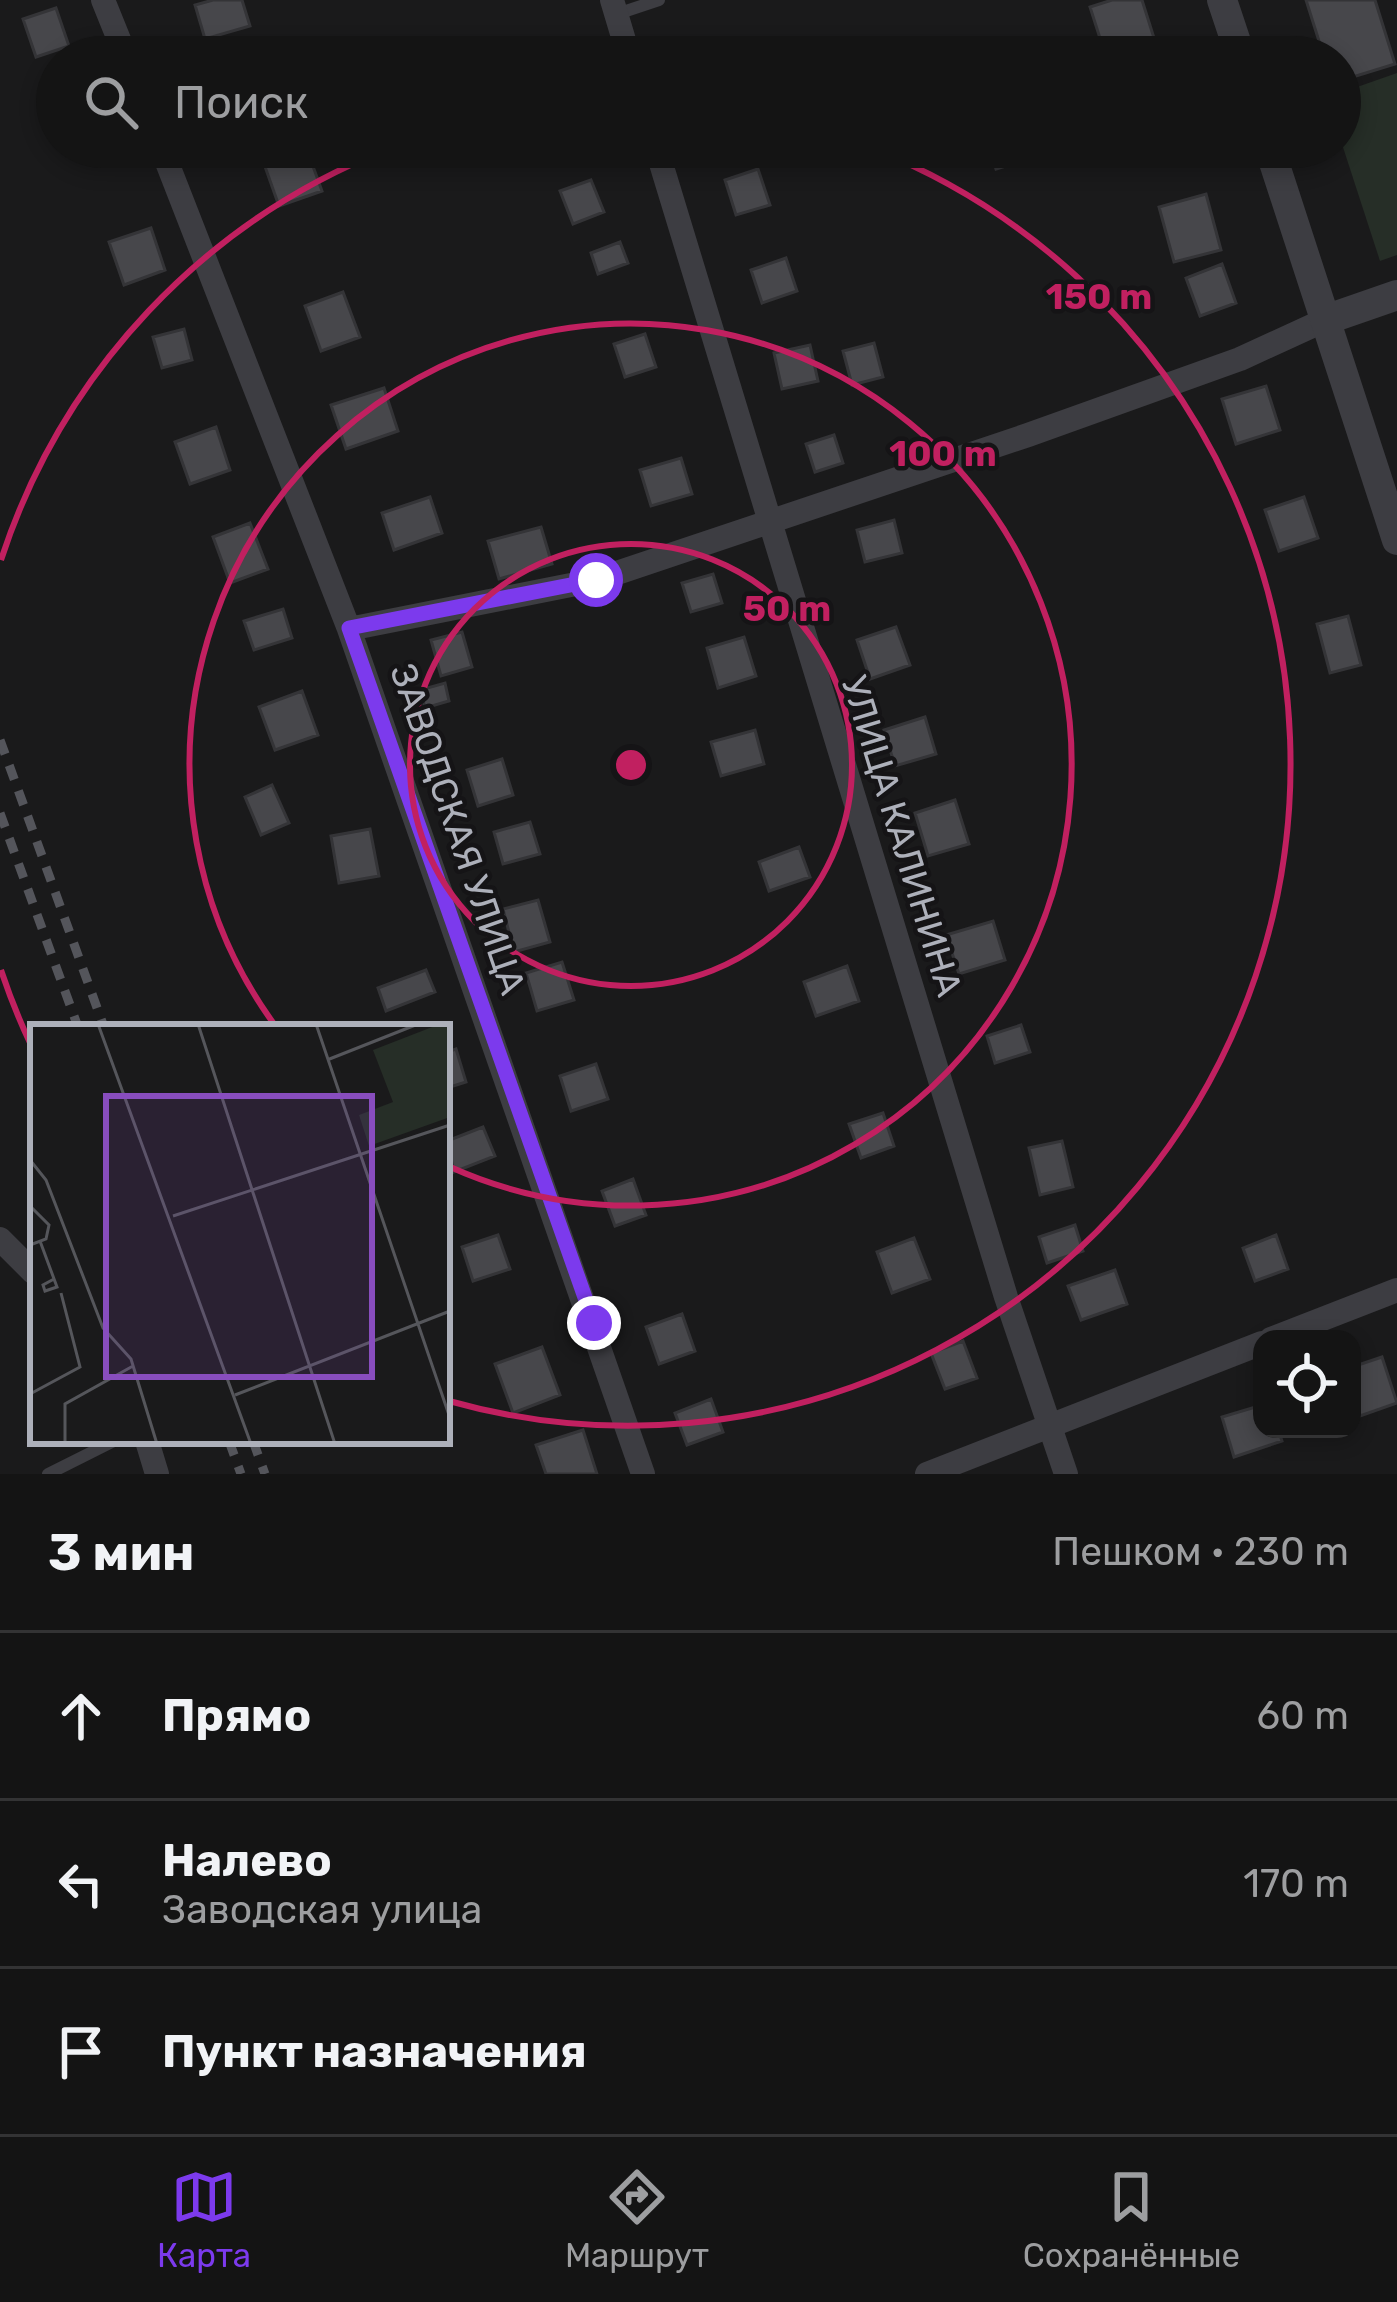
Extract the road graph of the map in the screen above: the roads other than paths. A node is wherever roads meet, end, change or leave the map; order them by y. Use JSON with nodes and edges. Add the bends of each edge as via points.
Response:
{"nodes":[{"id":1,"x":104,"y":0,"type":"edge"},
{"id":2,"x":659,"y":0,"type":"edge"},
{"id":3,"x":1222,"y":0,"type":"edge"},
{"id":4,"x":614,"y":7,"type":"edge"},
{"id":5,"x":118,"y":36,"type":"edge"},
{"id":6,"x":623,"y":36,"type":"edge"},
{"id":7,"x":1233,"y":36,"type":"edge"},
{"id":8,"x":169,"y":168,"type":"edge"},
{"id":9,"x":662,"y":168,"type":"edge"},
{"id":10,"x":1276,"y":168,"type":"edge"},
{"id":11,"x":1397,"y":295,"type":"edge"},
{"id":12,"x":1324,"y":320,"type":"junction"},
{"id":13,"x":766,"y":520,"type":"junction"},
{"id":14,"x":1397,"y":540,"type":"edge"},
{"id":15,"x":349,"y":628,"type":"junction"},
{"id":16,"x":0,"y":1239,"type":"edge"},
{"id":17,"x":30,"y":1269,"type":"edge"},
{"id":18,"x":1397,"y":1290,"type":"edge"},
{"id":19,"x":1294,"y":1330,"type":"edge"},
{"id":20,"x":1253,"y":1346,"type":"edge"},
{"id":21,"x":1048,"y":1426,"type":"junction"},
{"id":22,"x":108,"y":1444,"type":"edge"},
{"id":23,"x":148,"y":1444,"type":"edge"},
{"id":24,"x":48,"y":1474,"type":"edge"},
{"id":25,"x":157,"y":1474,"type":"edge"},
{"id":26,"x":643,"y":1474,"type":"edge"},
{"id":27,"x":927,"y":1474,"type":"edge"},
{"id":28,"x":1066,"y":1474,"type":"edge"}],
"edges":[{"from":1,"to":5,"type":"street"},
{"from":2,"to":4,"type":"lane"},
{"from":3,"to":7,"type":"street"},
{"from":4,"to":6,"type":"street"},
{"from":8,"to":15,"type":"street","name":"ЗАВОДСКАЯ УЛИЦА"},
{"from":9,"to":13,"type":"street","name":"УЛИЦА КАЛИНИНА"},
{"from":10,"to":12,"type":"street"},
{"from":11,"to":12,"type":"street"},
{"from":12,"to":13,"type":"street","via":[[1240,359]]},
{"from":12,"to":14,"type":"street"},
{"from":13,"to":15,"type":"street","via":[[596,580]]},
{"from":13,"to":21,"type":"street","name":"УЛИЦА КАЛИНИНА"},
{"from":15,"to":26,"type":"street","name":"ЗАВОДСКАЯ УЛИЦА"},
{"from":16,"to":17,"type":"street"},
{"from":18,"to":19,"type":"street"},
{"from":20,"to":21,"type":"street"},
{"from":21,"to":27,"type":"street"},
{"from":21,"to":28,"type":"street","name":"УЛИЦА КАЛИНИНА"},
{"from":22,"to":24,"type":"lane"},
{"from":23,"to":25,"type":"street"}]}
